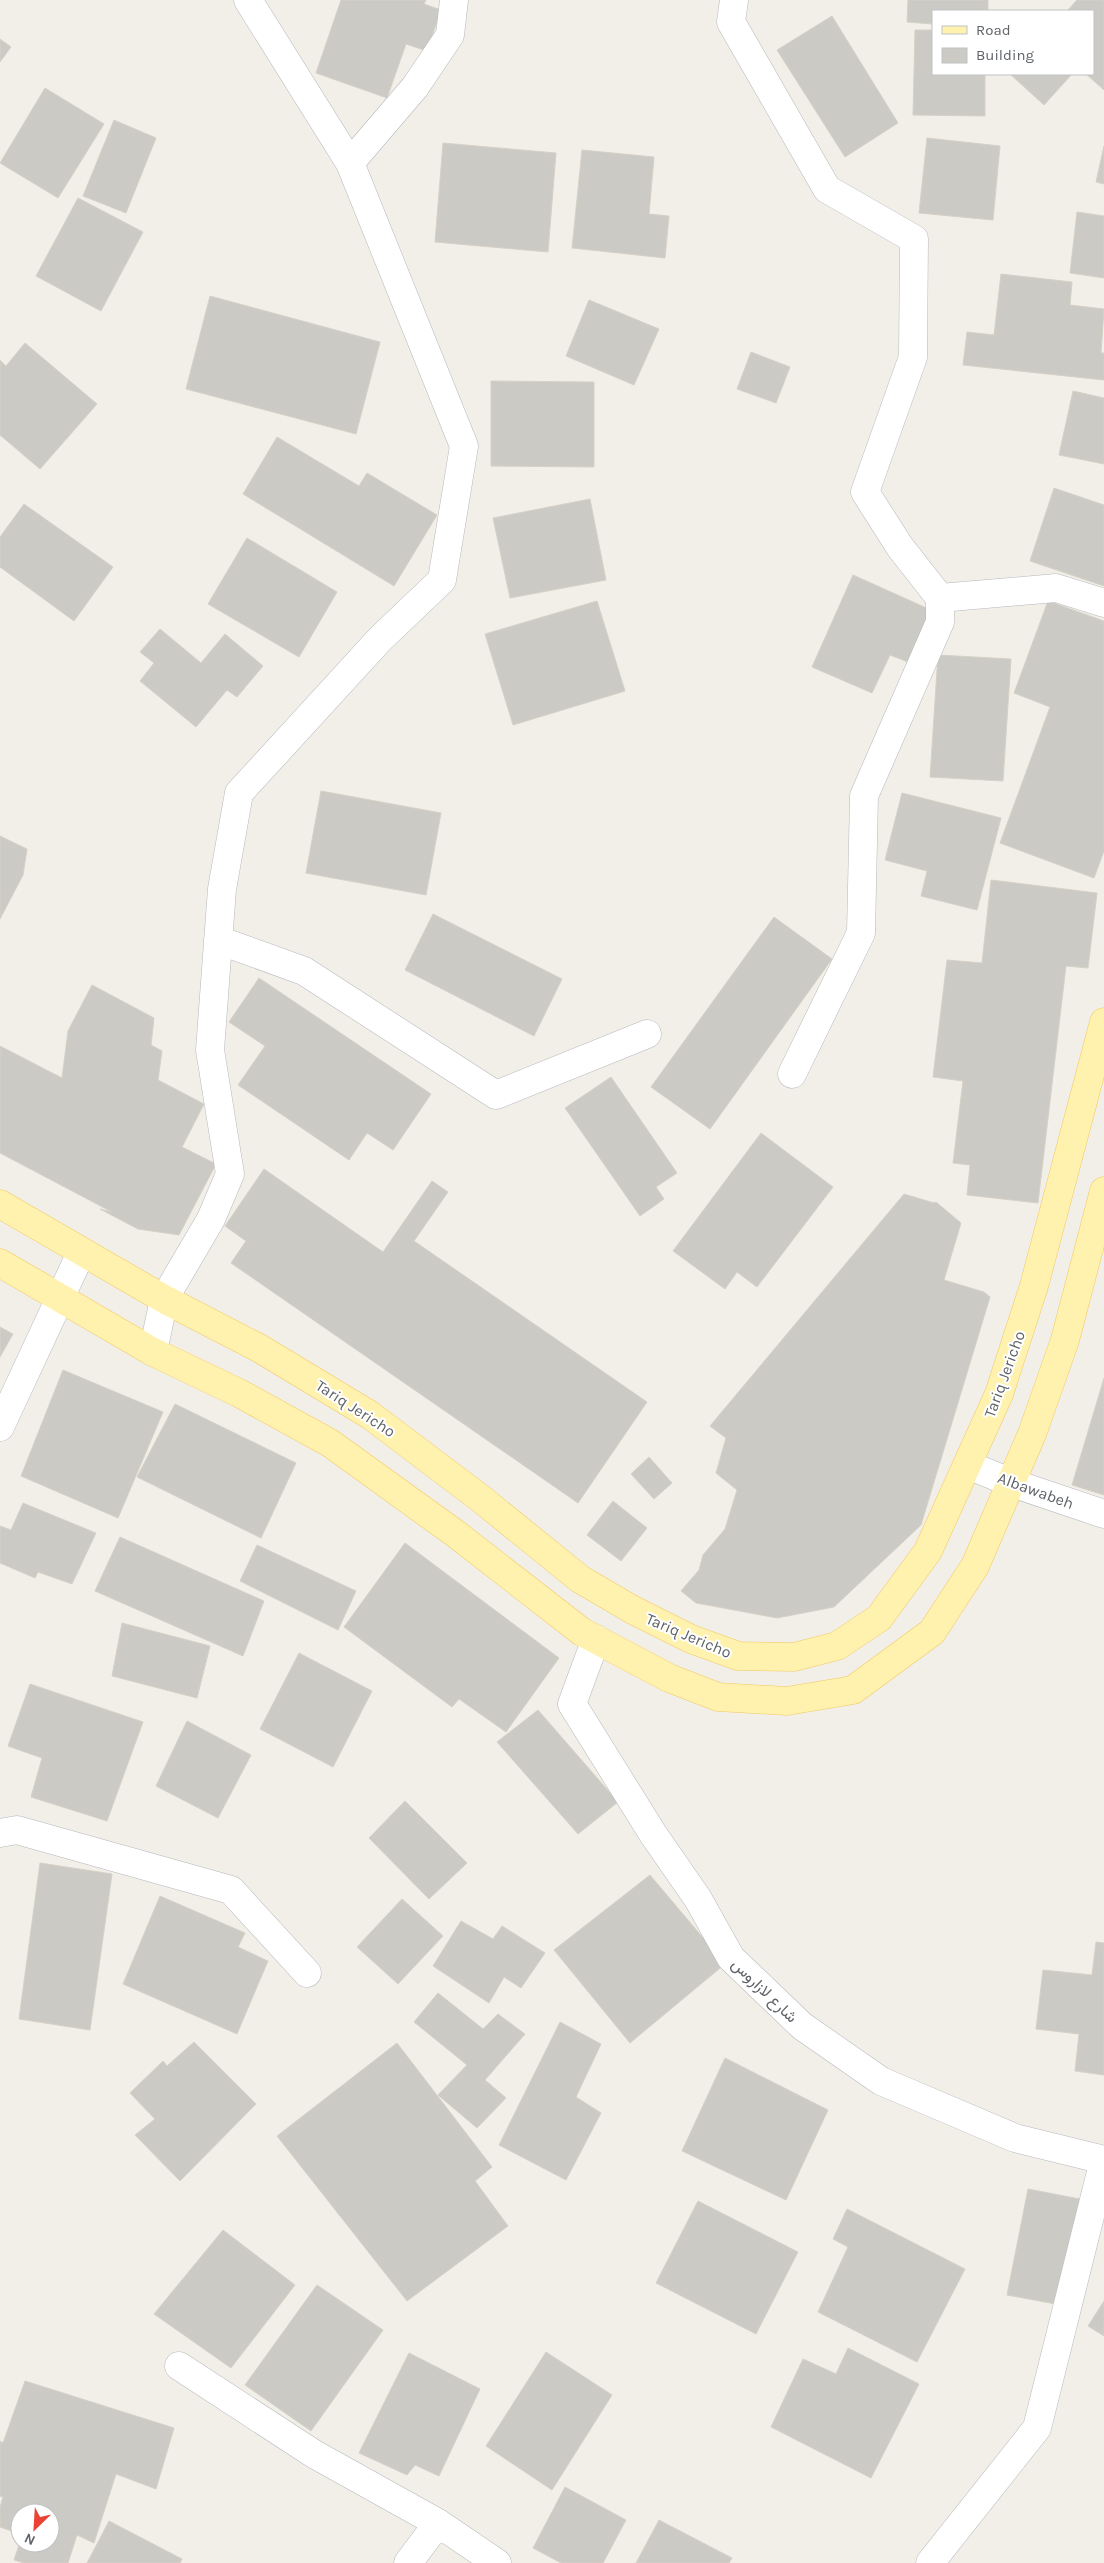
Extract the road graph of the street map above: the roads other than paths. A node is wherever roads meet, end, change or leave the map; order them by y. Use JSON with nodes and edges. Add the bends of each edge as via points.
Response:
{"nodes":[{"id":1,"x":248,"y":0,"type":"edge"},
{"id":2,"x":454,"y":0,"type":"edge"},
{"id":3,"x":734,"y":0,"type":"edge"},
{"id":4,"x":350,"y":163,"type":"junction"},
{"id":5,"x":940,"y":598,"type":"junction"},
{"id":6,"x":1104,"y":603,"type":"edge"},
{"id":7,"x":218,"y":940,"type":"junction"},
{"id":8,"x":1104,"y":1022,"type":"edge"},
{"id":9,"x":647,"y":1034,"type":"dead end"},
{"id":10,"x":792,"y":1074,"type":"dead end"},
{"id":11,"x":1104,"y":1191,"type":"edge"},
{"id":12,"x":0,"y":1204,"type":"edge"},
{"id":13,"x":81,"y":1253,"type":"junction"},
{"id":14,"x":0,"y":1263,"type":"edge"},
{"id":15,"x":60,"y":1299,"type":"junction"},
{"id":16,"x":164,"y":1299,"type":"junction"},
{"id":17,"x":153,"y":1352,"type":"junction"},
{"id":18,"x":0,"y":1427,"type":"edge"},
{"id":19,"x":968,"y":1464,"type":"junction"},
{"id":20,"x":1012,"y":1483,"type":"junction"},
{"id":21,"x":1104,"y":1514,"type":"edge"},
{"id":22,"x":596,"y":1639,"type":"junction"},
{"id":23,"x":0,"y":1833,"type":"edge"},
{"id":24,"x":307,"y":1973,"type":"dead end"},
{"id":25,"x":1104,"y":2160,"type":"edge"},
{"id":26,"x":178,"y":2366,"type":"dead end"},
{"id":27,"x":438,"y":2523,"type":"junction"},
{"id":28,"x":408,"y":2563,"type":"edge"},
{"id":29,"x":497,"y":2563,"type":"edge"},
{"id":30,"x":930,"y":2563,"type":"edge"}],
"edges":[{"from":1,"to":4,"type":"street"},
{"from":2,"to":4,"type":"street","via":[[450,35],[415,87]]},
{"from":3,"to":5,"type":"street","via":[[731,22],[827,189],[914,239],[913,357],[865,492],[900,548]]},
{"from":4,"to":7,"type":"street","via":[[464,446],[442,580],[380,638],[240,793],[222,889]]},
{"from":5,"to":6,"type":"street","via":[[1056,588]]},
{"from":5,"to":10,"type":"street","via":[[940,622],[864,796],[861,933]]},
{"from":7,"to":9,"type":"street","via":[[304,971],[496,1095]]},
{"from":7,"to":16,"type":"street","via":[[210,1050],[230,1174],[211,1219]]},
{"from":8,"to":19,"type":"main road","name":"Tariq Jericho","via":[[1034,1286],[999,1394]]},
{"from":11,"to":20,"type":"main road","via":[[1065,1340]]},
{"from":12,"to":13,"type":"main road","name":"Tariq Jericho"},
{"from":13,"to":15,"type":"street"},
{"from":13,"to":16,"type":"main road","name":"Tariq Jericho"},
{"from":14,"to":15,"type":"main road"},
{"from":15,"to":17,"type":"main road"},
{"from":15,"to":18,"type":"street"},
{"from":16,"to":17,"type":"street"},
{"from":16,"to":19,"type":"main road","name":"Tariq Jericho","via":[[259,1348],[370,1415],[580,1579],[691,1639],[738,1656],[794,1657],[837,1646],[879,1618],[928,1551]]},
{"from":17,"to":22,"type":"main road","via":[[239,1392],[330,1443],[456,1534],[582,1632]]},
{"from":19,"to":20,"type":"street","name":"Albawabeh"},
{"from":20,"to":21,"type":"street","name":"Albawabeh"},
{"from":20,"to":22,"type":"main road","via":[[976,1566],[932,1632],[853,1690],[787,1701],[718,1697],[668,1678]]},
{"from":22,"to":25,"type":"street","name":"شارع لازاروس","via":[[572,1704],[653,1834],[698,1899],[731,1958],[802,2026],[881,2081],[1015,2138]]},
{"from":23,"to":24,"type":"street","via":[[17,1830],[230,1890]]},
{"from":25,"to":30,"type":"street","via":[[1037,2428]]},
{"from":26,"to":27,"type":"street","via":[[314,2454]]},
{"from":27,"to":28,"type":"street"},
{"from":27,"to":29,"type":"street"}]}
